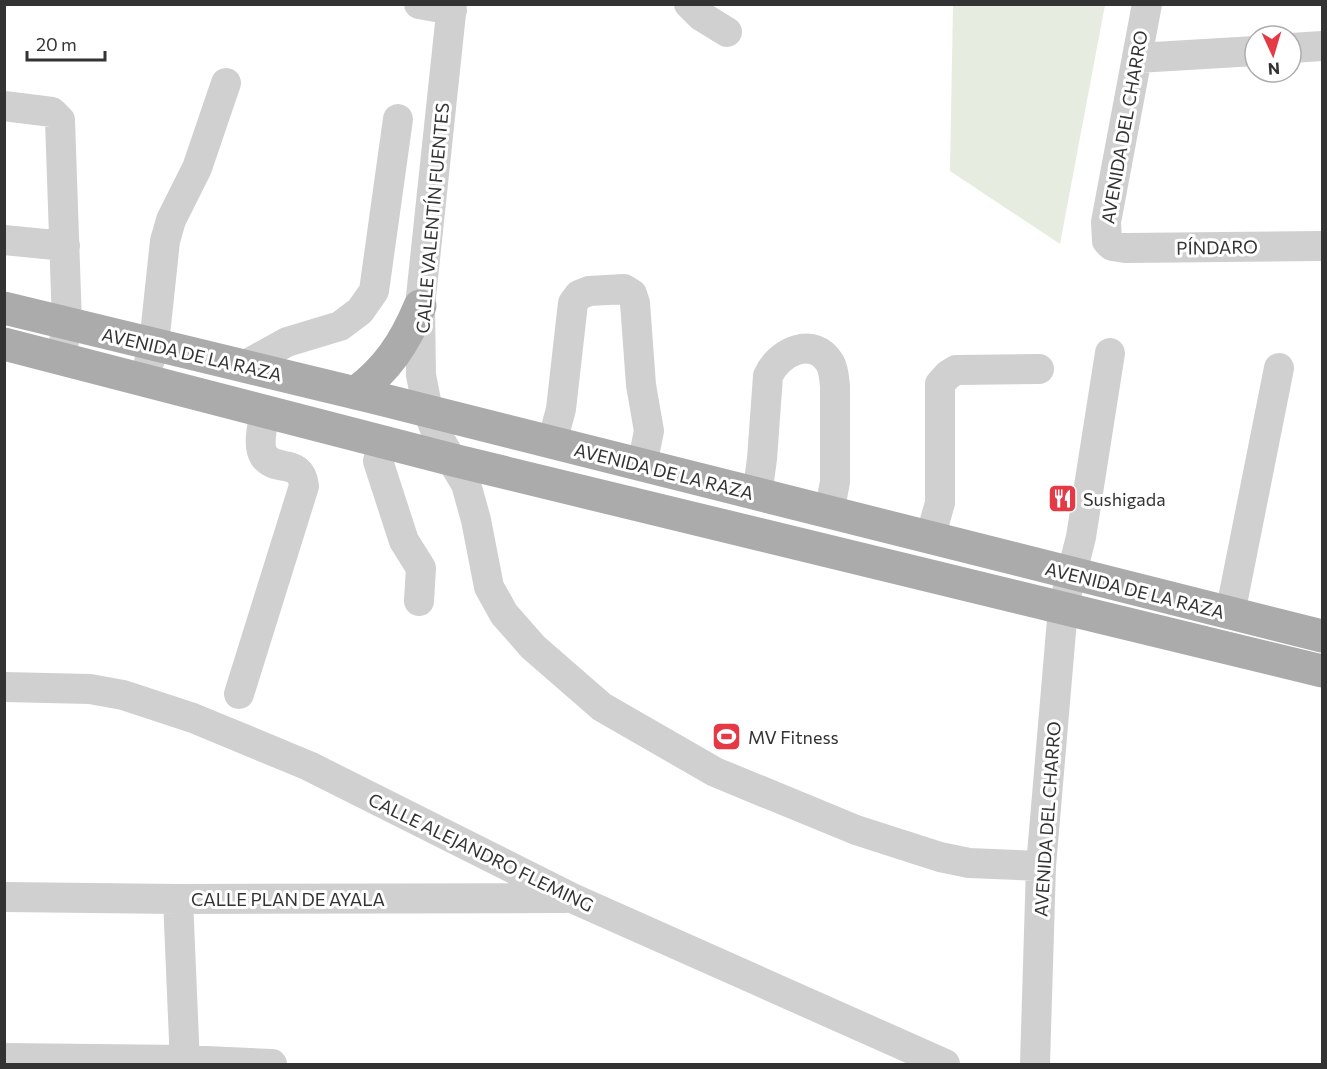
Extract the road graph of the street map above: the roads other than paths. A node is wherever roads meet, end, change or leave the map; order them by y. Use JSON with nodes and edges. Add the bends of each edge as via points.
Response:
{"nodes":[{"id":1,"x":419,"y":4,"type":"edge"},
{"id":2,"x":689,"y":4,"type":"edge"},
{"id":3,"x":1147,"y":4,"type":"edge"},
{"id":4,"x":452,"y":7,"type":"edge"},
{"id":5,"x":727,"y":32,"type":"dead end"},
{"id":6,"x":1323,"y":46,"type":"edge"},
{"id":7,"x":1303,"y":47,"type":"edge"},
{"id":8,"x":1243,"y":52,"type":"edge"},
{"id":9,"x":1137,"y":58,"type":"junction"},
{"id":10,"x":226,"y":83,"type":"dead end"},
{"id":11,"x":4,"y":106,"type":"edge"},
{"id":12,"x":398,"y":119,"type":"dead end"},
{"id":13,"x":4,"y":240,"type":"edge"},
{"id":14,"x":65,"y":246,"type":"junction"},
{"id":15,"x":1112,"y":246,"type":"joint"},
{"id":16,"x":1323,"y":246,"type":"edge"},
{"id":17,"x":420,"y":306,"type":"junction"},
{"id":18,"x":4,"y":308,"type":"edge"},
{"id":19,"x":67,"y":324,"type":"junction"},
{"id":20,"x":4,"y":344,"type":"edge"},
{"id":21,"x":154,"y":344,"type":"junction"},
{"id":22,"x":1110,"y":354,"type":"dead end"},
{"id":23,"x":61,"y":359,"type":"junction"},
{"id":24,"x":244,"y":366,"type":"junction"},
{"id":25,"x":1279,"y":368,"type":"dead end"},
{"id":26,"x":1039,"y":369,"type":"dead end"},
{"id":27,"x":144,"y":381,"type":"junction"},
{"id":28,"x":355,"y":393,"type":"junction"},
{"id":29,"x":428,"y":411,"type":"junction"},
{"id":30,"x":264,"y":412,"type":"junction"},
{"id":31,"x":383,"y":442,"type":"junction"},
{"id":32,"x":552,"y":443,"type":"junction"},
{"id":33,"x":453,"y":460,"type":"junction"},
{"id":34,"x":642,"y":465,"type":"junction"},
{"id":35,"x":757,"y":495,"type":"junction"},
{"id":36,"x":829,"y":513,"type":"junction"},
{"id":37,"x":930,"y":538,"type":"junction"},
{"id":38,"x":1071,"y":574,"type":"junction"},
{"id":39,"x":419,"y":601,"type":"dead end"},
{"id":40,"x":1063,"y":608,"type":"junction"},
{"id":41,"x":1230,"y":614,"type":"junction"},
{"id":42,"x":1323,"y":636,"type":"edge"},
{"id":43,"x":1323,"y":671,"type":"edge"},
{"id":44,"x":4,"y":687,"type":"edge"},
{"id":45,"x":239,"y":694,"type":"dead end"},
{"id":46,"x":1041,"y":866,"type":"junction"},
{"id":47,"x":4,"y":897,"type":"edge"},
{"id":48,"x":572,"y":898,"type":"junction"},
{"id":49,"x":178,"y":899,"type":"junction"},
{"id":50,"x":4,"y":1058,"type":"edge"},
{"id":51,"x":185,"y":1062,"type":"edge"},
{"id":52,"x":944,"y":1064,"type":"edge"},
{"id":53,"x":272,"y":1065,"type":"edge"},
{"id":54,"x":910,"y":1065,"type":"edge"},
{"id":55,"x":1035,"y":1065,"type":"edge"}],
"edges":[{"from":1,"to":4,"type":"street"},
{"from":2,"to":5,"type":"street"},
{"from":3,"to":9,"type":"street","name":"AVENIDA DEL CHARRO"},
{"from":4,"to":17,"type":"street","name":"CALLE VALENTÍN FUENTES"},
{"from":6,"to":7,"type":"street"},
{"from":8,"to":9,"type":"street"},
{"from":9,"to":15,"type":"street","name":"AVENIDA DEL CHARRO","via":[[1106,222],[1106,238]]},
{"from":10,"to":21,"type":"street","via":[[197,168],[165,241]]},
{"from":11,"to":14,"type":"street","via":[[52,112],[60,120]]},
{"from":12,"to":24,"type":"street","via":[[374,291],[360,311],[340,326],[287,342]]},
{"from":13,"to":14,"type":"street"},
{"from":14,"to":19,"type":"street"},
{"from":15,"to":16,"type":"street","name":"PÍNDARO"},
{"from":17,"to":28,"type":"main road","via":[[401,347],[386,367]]},
{"from":17,"to":29,"type":"street","name":"CALLE VALENTÍN FUENTES","via":[[421,375]]},
{"from":18,"to":19,"type":"main road","name":"AVENIDA DE LA RAZA"},
{"from":19,"to":21,"type":"main road","name":"AVENIDA DE LA RAZA"},
{"from":19,"to":23,"type":"street"},
{"from":20,"to":23,"type":"main road","name":"AVENIDA DE LA RAZA"},
{"from":21,"to":24,"type":"main road","name":"AVENIDA DE LA RAZA"},
{"from":21,"to":27,"type":"street"},
{"from":22,"to":38,"type":"street","name":"AVENIDA DEL CHARRO","via":[[1081,537]]},
{"from":23,"to":27,"type":"main road","name":"AVENIDA DE LA RAZA"},
{"from":24,"to":28,"type":"main road","name":"AVENIDA DE LA RAZA"},
{"from":25,"to":41,"type":"street"},
{"from":26,"to":37,"type":"street","via":[[956,370],[940,384],[940,502]]},
{"from":27,"to":30,"type":"main road","name":"AVENIDA DE LA RAZA"},
{"from":28,"to":29,"type":"main road","name":"AVENIDA DE LA RAZA"},
{"from":29,"to":32,"type":"main road","name":"AVENIDA DE LA RAZA"},
{"from":29,"to":33,"type":"street","name":"CALLE VALENTÍN FUENTES"},
{"from":30,"to":31,"type":"main road","name":"AVENIDA DE LA RAZA"},
{"from":30,"to":45,"type":"street","via":[[264,456],[296,469],[304,486]]},
{"from":31,"to":33,"type":"main road","name":"AVENIDA DE LA RAZA"},
{"from":31,"to":39,"type":"street","via":[[378,461],[404,541],[421,568]]},
{"from":32,"to":34,"type":"main road","name":"AVENIDA DE LA RAZA"},
{"from":32,"to":34,"type":"street","via":[[561,410],[573,303],[589,291],[624,289],[632,294],[635,303],[649,431]]},
{"from":33,"to":40,"type":"main road","name":"AVENIDA DE LA RAZA"},
{"from":33,"to":46,"type":"street","name":"CALLE VALENTÍN FUENTES","via":[[466,484],[489,587],[504,614],[533,647],[602,707],[715,772],[856,830],[969,863]]},
{"from":34,"to":35,"type":"main road","name":"AVENIDA DE LA RAZA"},
{"from":35,"to":36,"type":"main road","name":"AVENIDA DE LA RAZA"},
{"from":35,"to":36,"type":"street","via":[[768,376],[781,356],[798,349],[811,350],[822,353],[829,362],[835,386],[835,482]]},
{"from":36,"to":37,"type":"main road","name":"AVENIDA DE LA RAZA"},
{"from":37,"to":38,"type":"main road","name":"AVENIDA DE LA RAZA"},
{"from":38,"to":40,"type":"street","name":"AVENIDA DEL CHARRO"},
{"from":38,"to":41,"type":"main road","name":"AVENIDA DE LA RAZA"},
{"from":40,"to":43,"type":"main road","name":"AVENIDA DE LA RAZA"},
{"from":40,"to":46,"type":"street","name":"AVENIDA DEL CHARRO"},
{"from":41,"to":42,"type":"main road","name":"AVENIDA DE LA RAZA"},
{"from":44,"to":48,"type":"street","name":"CALLE ALEJANDRO FLEMING","via":[[90,689],[123,695],[193,718],[309,766]]},
{"from":46,"to":55,"type":"street","name":"AVENIDA DEL CHARRO"},
{"from":47,"to":49,"type":"street","name":"CALLE PLAN DE AYALA"},
{"from":48,"to":49,"type":"street","name":"CALLE PLAN DE AYALA"},
{"from":48,"to":52,"type":"street","name":"CALLE ALEJANDRO FLEMING"},
{"from":49,"to":51,"type":"street"},
{"from":50,"to":51,"type":"street"},
{"from":51,"to":53,"type":"street"},
{"from":52,"to":54,"type":"street"}]}
